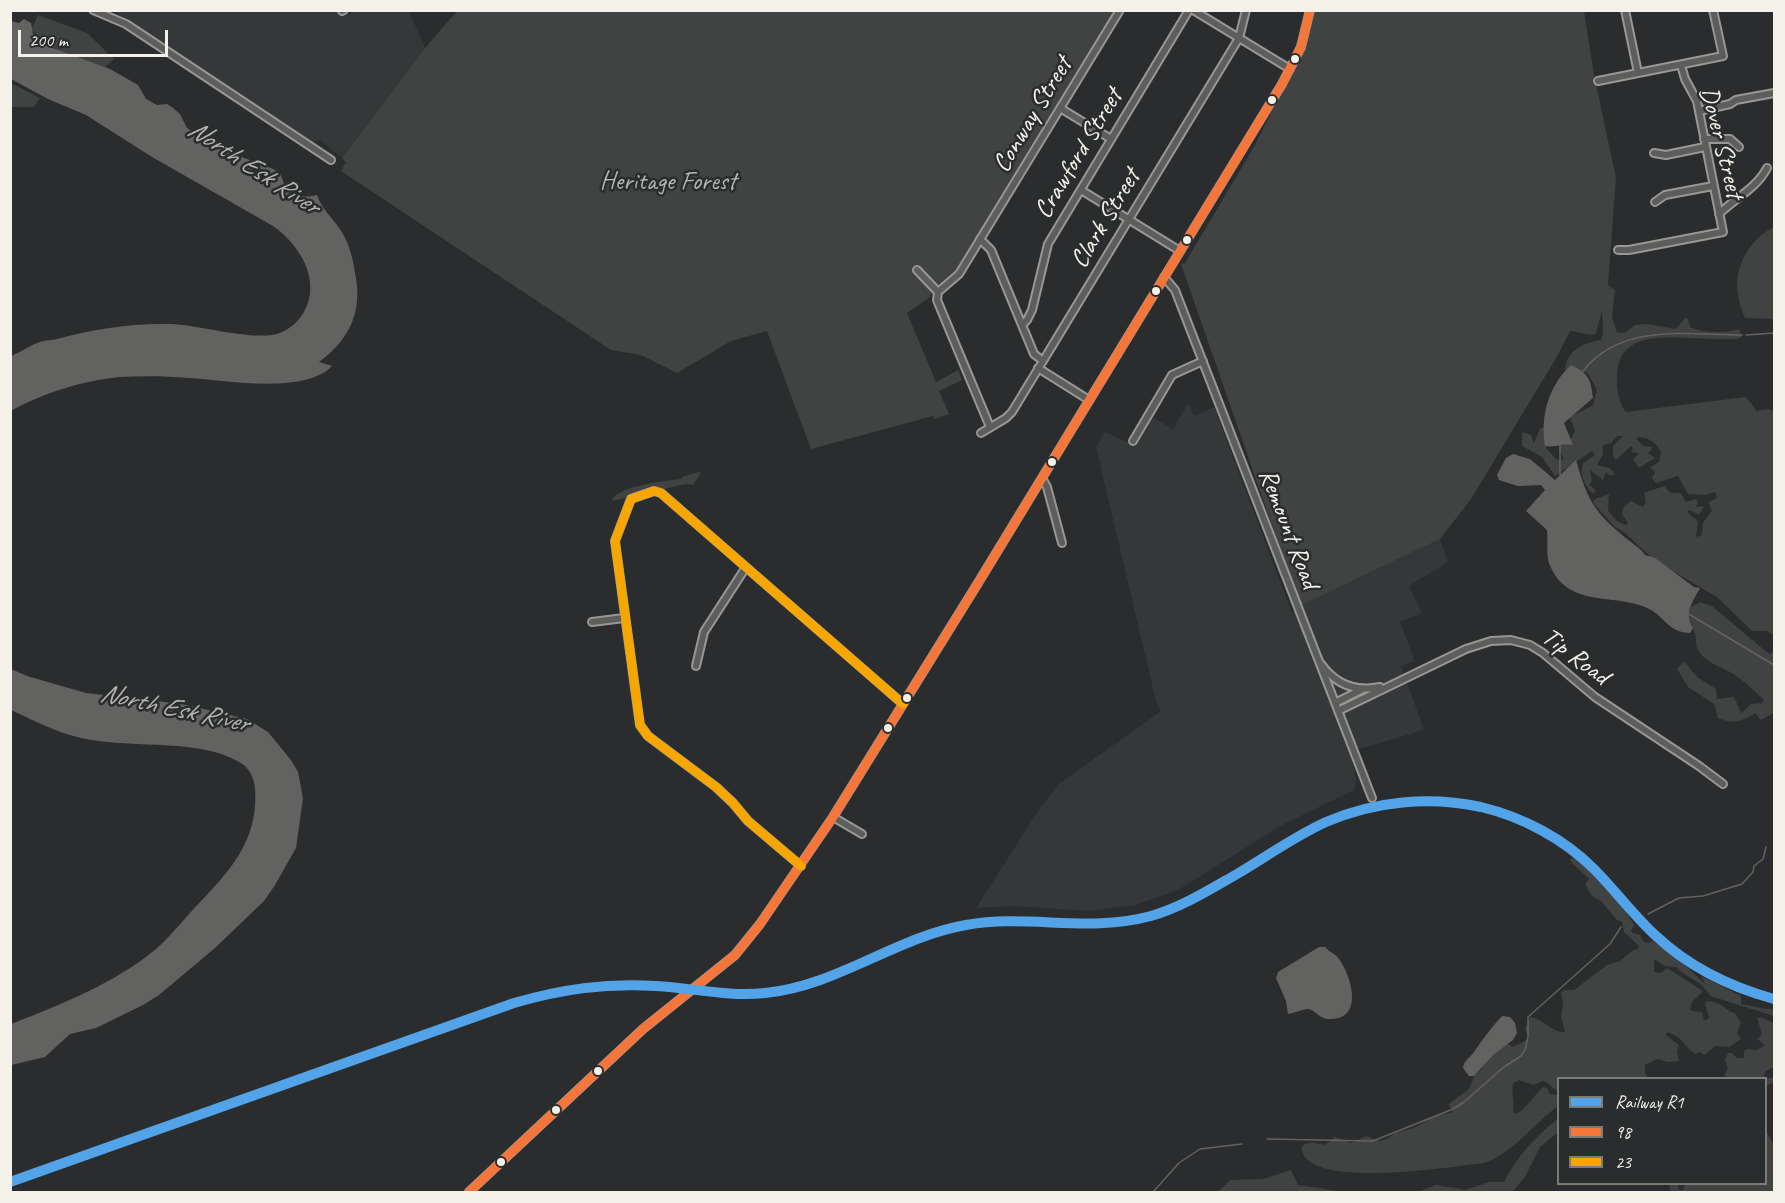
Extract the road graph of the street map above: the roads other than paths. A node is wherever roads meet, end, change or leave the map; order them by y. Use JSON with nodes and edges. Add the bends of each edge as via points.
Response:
{"nodes":[{"id":1,"x":93,"y":10,"type":"edge"},
{"id":2,"x":1120,"y":10,"type":"edge"},
{"id":3,"x":1191,"y":10,"type":"edge"},
{"id":4,"x":1246,"y":10,"type":"edge"},
{"id":5,"x":1310,"y":10,"type":"edge"},
{"id":6,"x":1625,"y":10,"type":"edge"},
{"id":7,"x":1713,"y":10,"type":"edge"},
{"id":8,"x":1239,"y":38,"type":"junction"},
{"id":9,"x":1681,"y":65,"type":"junction"},
{"id":10,"x":1290,"y":69,"type":"junction"},
{"id":11,"x":1638,"y":73,"type":"junction"},
{"id":12,"x":1598,"y":81,"type":"dead end"},
{"id":13,"x":1774,"y":93,"type":"edge"},
{"id":14,"x":1060,"y":108,"type":"junction"},
{"id":15,"x":1699,"y":111,"type":"junction"},
{"id":16,"x":1111,"y":139,"type":"junction"},
{"id":17,"x":1704,"y":139,"type":"junction"},
{"id":18,"x":1706,"y":147,"type":"junction"},
{"id":19,"x":1739,"y":147,"type":"dead end"},
{"id":20,"x":1654,"y":153,"type":"dead end"},
{"id":21,"x":331,"y":160,"type":"dead end"},
{"id":22,"x":1767,"y":168,"type":"dead end"},
{"id":23,"x":1713,"y":186,"type":"junction"},
{"id":24,"x":1081,"y":190,"type":"junction"},
{"id":25,"x":1655,"y":202,"type":"dead end"},
{"id":26,"x":1719,"y":214,"type":"junction"},
{"id":27,"x":1129,"y":219,"type":"junction"},
{"id":28,"x":980,"y":239,"type":"junction"},
{"id":29,"x":1180,"y":250,"type":"junction"},
{"id":30,"x":1618,"y":250,"type":"dead end"},
{"id":31,"x":917,"y":270,"type":"dead end"},
{"id":32,"x":1164,"y":277,"type":"junction"},
{"id":33,"x":938,"y":292,"type":"junction"},
{"id":34,"x":1022,"y":325,"type":"junction"},
{"id":35,"x":1043,"y":361,"type":"junction"},
{"id":36,"x":1203,"y":361,"type":"junction"},
{"id":37,"x":1038,"y":368,"type":"junction"},
{"id":38,"x":1089,"y":400,"type":"junction"},
{"id":39,"x":990,"y":428,"type":"junction"},
{"id":40,"x":981,"y":433,"type":"dead end"},
{"id":41,"x":1133,"y":441,"type":"dead end"},
{"id":42,"x":1042,"y":478,"type":"junction"},
{"id":43,"x":1062,"y":543,"type":"dead end"},
{"id":44,"x":746,"y":567,"type":"junction"},
{"id":45,"x":624,"y":618,"type":"junction"},
{"id":46,"x":592,"y":622,"type":"dead end"},
{"id":47,"x":1317,"y":658,"type":"junction"},
{"id":48,"x":696,"y":666,"type":"dead end"},
{"id":49,"x":1389,"y":686,"type":"junction"},
{"id":50,"x":1360,"y":690,"type":"junction"},
{"id":51,"x":1362,"y":699,"type":"junction"},
{"id":52,"x":1335,"y":703,"type":"junction"},
{"id":53,"x":903,"y":704,"type":"junction"},
{"id":54,"x":1338,"y":711,"type":"junction"},
{"id":55,"x":1723,"y":784,"type":"dead end"},
{"id":56,"x":1372,"y":798,"type":"dead end"},
{"id":57,"x":833,"y":817,"type":"junction"},
{"id":58,"x":861,"y":834,"type":"dead end"},
{"id":59,"x":801,"y":866,"type":"junction"},
{"id":60,"x":469,"y":1192,"type":"edge"}],
"edges":[{"from":1,"to":21,"type":"street","via":[[126,24]]},
{"from":2,"to":14,"type":"street","name":"Conway Street"},
{"from":3,"to":8,"type":"street"},
{"from":3,"to":16,"type":"street","name":"Crawford Street"},
{"from":4,"to":8,"type":"street","name":"Clark Street"},
{"from":5,"to":10,"type":"street","via":[[1305,36]]},
{"from":6,"to":11,"type":"street"},
{"from":7,"to":9,"type":"street","via":[[1723,56]]},
{"from":8,"to":10,"type":"street"},
{"from":8,"to":27,"type":"street","name":"Clark Street"},
{"from":9,"to":11,"type":"street"},
{"from":9,"to":15,"type":"street","name":"Dover Street"},
{"from":10,"to":29,"type":"street"},
{"from":11,"to":12,"type":"street"},
{"from":13,"to":15,"type":"street"},
{"from":14,"to":16,"type":"street"},
{"from":14,"to":28,"type":"street","name":"Conway Street"},
{"from":15,"to":17,"type":"street","name":"Dover Street"},
{"from":16,"to":24,"type":"street","name":"Crawford Street"},
{"from":17,"to":18,"type":"street","name":"Dover Street"},
{"from":17,"to":19,"type":"street","via":[[1730,139]]},
{"from":18,"to":20,"type":"street","via":[[1666,155]]},
{"from":18,"to":23,"type":"street","name":"Dover Street"},
{"from":22,"to":26,"type":"street","via":[[1756,185]]},
{"from":23,"to":25,"type":"street","via":[[1665,195]]},
{"from":23,"to":26,"type":"street","name":"Dover Street"},
{"from":24,"to":27,"type":"street"},
{"from":24,"to":34,"type":"street","name":"Crawford Street","via":[[1048,244],[1032,310]]},
{"from":26,"to":30,"type":"street","name":"Dover Street","via":[[1723,232]]},
{"from":27,"to":29,"type":"street"},
{"from":27,"to":35,"type":"street","name":"Clark Street"},
{"from":28,"to":33,"type":"street","name":"Conway Street","via":[[957,277]]},
{"from":28,"to":34,"type":"street","via":[[991,250]]},
{"from":29,"to":32,"type":"street"},
{"from":31,"to":33,"type":"street"},
{"from":32,"to":36,"type":"street","name":"Remount Road","via":[[1175,290]]},
{"from":32,"to":38,"type":"street"},
{"from":33,"to":39,"type":"street","via":[[937,300]]},
{"from":34,"to":35,"type":"street","via":[[1034,354]]},
{"from":35,"to":37,"type":"street","name":"Clark Street"},
{"from":36,"to":41,"type":"street","via":[[1172,375]]},
{"from":36,"to":47,"type":"street","name":"Remount Road"},
{"from":37,"to":38,"type":"street"},
{"from":37,"to":39,"type":"street","name":"Clark Street","via":[[1009,416]]},
{"from":38,"to":42,"type":"street"},
{"from":39,"to":40,"type":"street","name":"Clark Street"},
{"from":42,"to":43,"type":"street"},
{"from":42,"to":53,"type":"street"},
{"from":44,"to":45,"type":"street","via":[[658,491],[631,499],[615,546]]},
{"from":44,"to":48,"type":"street","via":[[704,632]]},
{"from":44,"to":53,"type":"street"},
{"from":45,"to":46,"type":"street"},
{"from":45,"to":59,"type":"street","via":[[643,731],[721,791],[748,821]]},
{"from":47,"to":50,"type":"street","via":[[1337,681]]},
{"from":47,"to":52,"type":"street","name":"Remount Road"},
{"from":49,"to":50,"type":"street","name":"Tip Road"},
{"from":49,"to":51,"type":"street","name":"Tip Road"},
{"from":49,"to":55,"type":"street","name":"Tip Road","via":[[1482,644],[1519,641],[1543,653],[1595,697]]},
{"from":50,"to":51,"type":"street"},
{"from":50,"to":52,"type":"street","name":"Tip Road"},
{"from":51,"to":54,"type":"street","name":"Tip Road"},
{"from":52,"to":54,"type":"street","name":"Remount Road"},
{"from":53,"to":57,"type":"street"},
{"from":54,"to":56,"type":"street","name":"Remount Road"},
{"from":57,"to":58,"type":"street"},
{"from":57,"to":59,"type":"street"},
{"from":59,"to":60,"type":"street","via":[[744,946],[643,1029]]}]}
